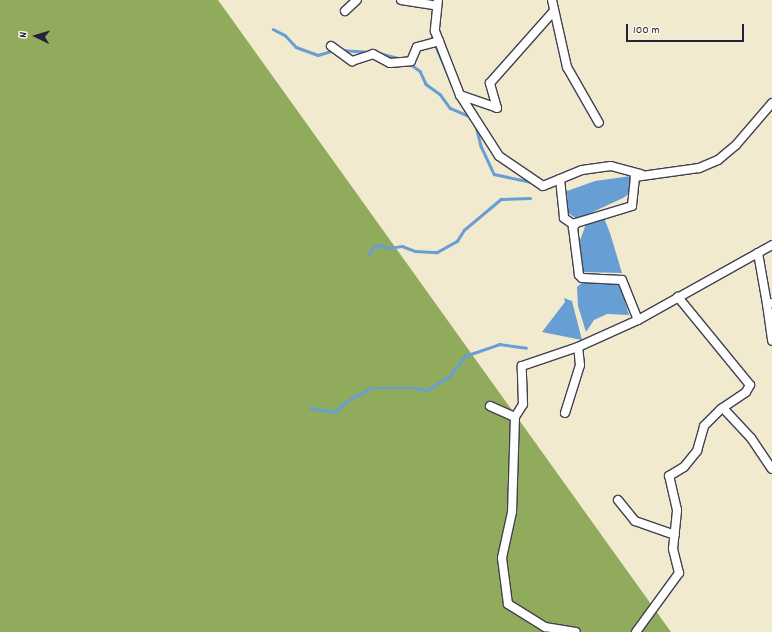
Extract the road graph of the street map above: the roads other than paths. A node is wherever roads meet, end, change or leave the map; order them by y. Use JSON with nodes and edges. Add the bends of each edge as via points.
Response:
{"nodes":[{"id":1,"x":357,"y":0,"type":"edge"},
{"id":2,"x":400,"y":0,"type":"edge"},
{"id":3,"x":552,"y":0,"type":"edge"},
{"id":4,"x":438,"y":3,"type":"edge"},
{"id":5,"x":345,"y":11,"type":"dead end"},
{"id":6,"x":554,"y":12,"type":"junction"},
{"id":7,"x":439,"y":40,"type":"junction"},
{"id":8,"x":331,"y":46,"type":"dead end"},
{"id":9,"x":460,"y":95,"type":"junction"},
{"id":10,"x":772,"y":103,"type":"edge"},
{"id":11,"x":600,"y":123,"type":"dead end"},
{"id":12,"x":641,"y":174,"type":"junction"},
{"id":13,"x":560,"y":179,"type":"junction"},
{"id":14,"x":574,"y":225,"type":"junction"},
{"id":15,"x":772,"y":246,"type":"edge"},
{"id":16,"x":758,"y":253,"type":"junction"},
{"id":17,"x":678,"y":297,"type":"junction"},
{"id":18,"x":770,"y":304,"type":"edge"},
{"id":19,"x":638,"y":320,"type":"junction"},
{"id":20,"x":772,"y":341,"type":"edge"},
{"id":21,"x":578,"y":347,"type":"junction"},
{"id":22,"x":490,"y":406,"type":"dead end"},
{"id":23,"x":723,"y":408,"type":"junction"},
{"id":24,"x":565,"y":413,"type":"dead end"},
{"id":25,"x":515,"y":417,"type":"junction"},
{"id":26,"x":772,"y":469,"type":"edge"},
{"id":27,"x":618,"y":500,"type":"dead end"},
{"id":28,"x":676,"y":535,"type":"junction"},
{"id":29,"x":576,"y":632,"type":"edge"},
{"id":30,"x":636,"y":632,"type":"edge"}],
"edges":[{"from":1,"to":5,"type":"street"},
{"from":2,"to":4,"type":"street"},
{"from":3,"to":6,"type":"street"},
{"from":4,"to":7,"type":"street","via":[[435,30]]},
{"from":6,"to":9,"type":"street","via":[[490,83],[497,108]]},
{"from":6,"to":11,"type":"street","via":[[567,67]]},
{"from":7,"to":8,"type":"street","via":[[417,47],[411,61],[390,63],[373,54],[352,61]]},
{"from":7,"to":9,"type":"street"},
{"from":9,"to":13,"type":"street","via":[[498,156],[543,186]]},
{"from":10,"to":12,"type":"street","via":[[736,145],[718,160],[699,168]]},
{"from":12,"to":13,"type":"street","via":[[611,166],[582,170]]},
{"from":12,"to":14,"type":"street","via":[[634,180],[632,206]]},
{"from":13,"to":14,"type":"street","via":[[564,218]]},
{"from":14,"to":19,"type":"street","via":[[579,275],[582,278],[622,280]]},
{"from":15,"to":16,"type":"street"},
{"from":16,"to":17,"type":"street"},
{"from":16,"to":18,"type":"street"},
{"from":17,"to":19,"type":"street"},
{"from":17,"to":23,"type":"street","via":[[750,386],[746,392]]},
{"from":18,"to":20,"type":"street"},
{"from":19,"to":21,"type":"street"},
{"from":21,"to":24,"type":"street","via":[[580,365]]},
{"from":21,"to":25,"type":"street","via":[[522,366],[524,404]]},
{"from":22,"to":25,"type":"street"},
{"from":23,"to":26,"type":"street","via":[[752,438]]},
{"from":23,"to":28,"type":"street","via":[[704,426],[698,451],[684,467],[668,476],[677,510]]},
{"from":25,"to":29,"type":"street","via":[[512,512],[502,558],[508,604],[545,627]]},
{"from":27,"to":28,"type":"street","via":[[635,521]]},
{"from":28,"to":30,"type":"street","via":[[673,549],[679,573]]}]}
